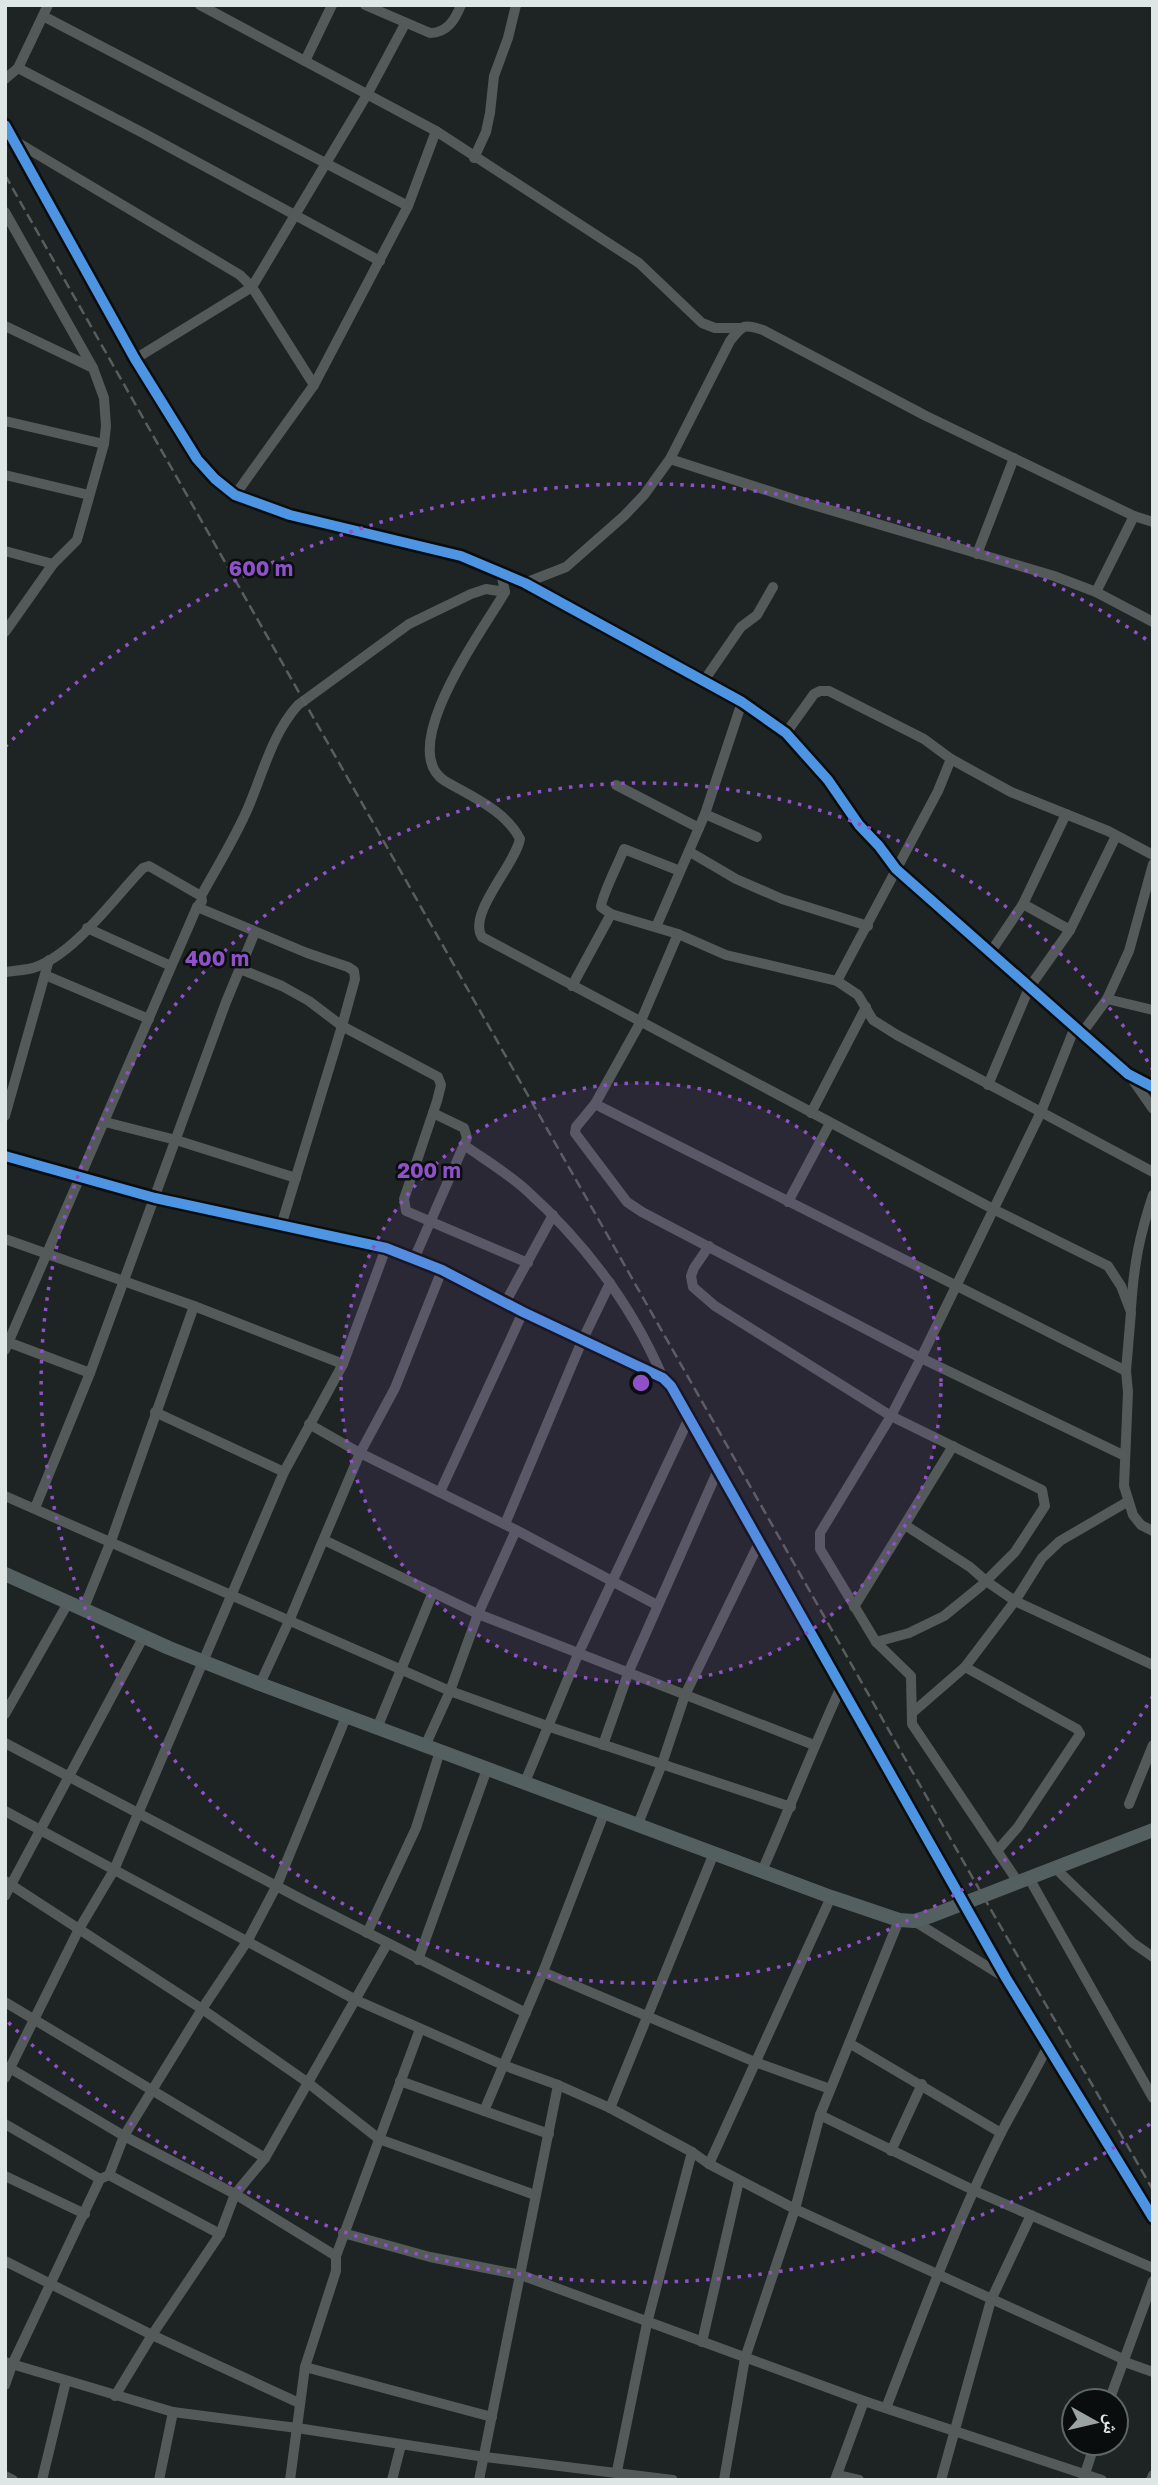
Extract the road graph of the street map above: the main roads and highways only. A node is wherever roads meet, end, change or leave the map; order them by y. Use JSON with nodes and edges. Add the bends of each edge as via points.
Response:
{"nodes":[{"id":1,"x":5,"y":1574,"type":"edge"},
{"id":2,"x":1153,"y":1830,"type":"edge"}],
"edges":[{"from":1,"to":2,"type":"main road","via":[[202,1661],[346,1717],[907,1920],[965,1903]]}]}
